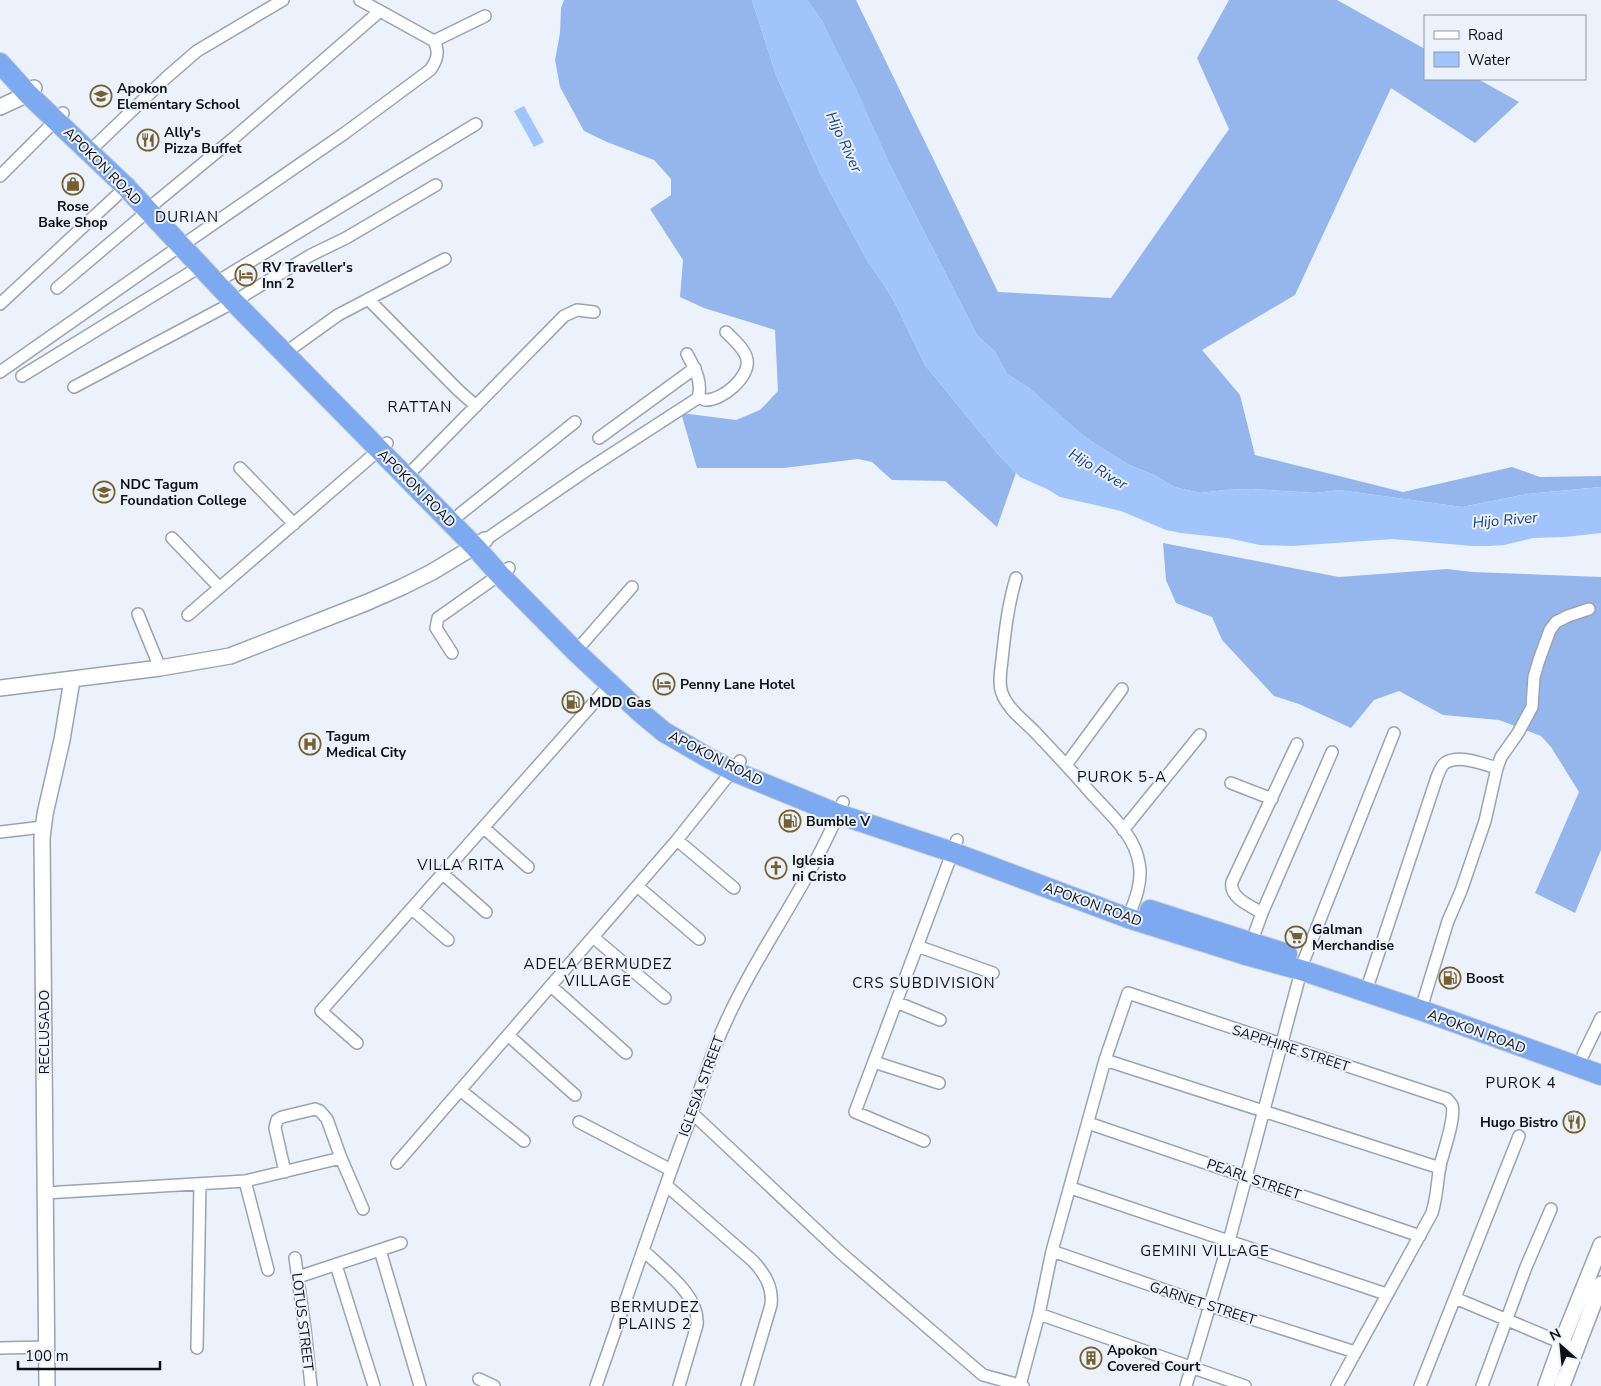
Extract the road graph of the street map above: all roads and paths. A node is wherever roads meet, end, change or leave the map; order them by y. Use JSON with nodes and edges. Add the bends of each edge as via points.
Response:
{"nodes":[{"id":1,"x":283,"y":0,"type":"edge"},
{"id":2,"x":360,"y":0,"type":"edge"},
{"id":3,"x":380,"y":12,"type":"junction"},
{"id":4,"x":485,"y":16,"type":"dead end"},
{"id":5,"x":434,"y":40,"type":"junction"},
{"id":6,"x":0,"y":59,"type":"edge"},
{"id":7,"x":0,"y":63,"type":"edge"},
{"id":8,"x":31,"y":90,"type":"junction"},
{"id":9,"x":0,"y":107,"type":"edge"},
{"id":10,"x":59,"y":116,"type":"junction"},
{"id":11,"x":476,"y":124,"type":"dead end"},
{"id":12,"x":97,"y":144,"type":"junction"},
{"id":13,"x":0,"y":176,"type":"edge"},
{"id":14,"x":129,"y":184,"type":"junction"},
{"id":15,"x":436,"y":185,"type":"dead end"},
{"id":16,"x":151,"y":207,"type":"junction"},
{"id":17,"x":185,"y":243,"type":"junction"},
{"id":18,"x":445,"y":259,"type":"dead end"},
{"id":19,"x":201,"y":266,"type":"junction"},
{"id":20,"x":225,"y":277,"type":"junction"},
{"id":21,"x":57,"y":288,"type":"dead end"},
{"id":22,"x":239,"y":299,"type":"junction"},
{"id":23,"x":368,"y":299,"type":"junction"},
{"id":24,"x":0,"y":304,"type":"edge"},
{"id":25,"x":594,"y":312,"type":"dead end"},
{"id":26,"x":726,"y":332,"type":"dead end"},
{"id":27,"x":289,"y":349,"type":"junction"},
{"id":28,"x":686,"y":354,"type":"dead end"},
{"id":29,"x":695,"y":368,"type":"junction"},
{"id":30,"x":0,"y":372,"type":"edge"},
{"id":31,"x":22,"y":376,"type":"dead end"},
{"id":32,"x":74,"y":387,"type":"dead end"},
{"id":33,"x":698,"y":398,"type":"junction"},
{"id":34,"x":476,"y":406,"type":"junction"},
{"id":35,"x":576,"y":422,"type":"dead end"},
{"id":36,"x":600,"y":438,"type":"dead end"},
{"id":37,"x":384,"y":447,"type":"junction"},
{"id":38,"x":240,"y":468,"type":"dead end"},
{"id":39,"x":410,"y":473,"type":"junction"},
{"id":40,"x":460,"y":514,"type":"junction"},
{"id":41,"x":294,"y":524,"type":"junction"},
{"id":42,"x":172,"y":538,"type":"dead end"},
{"id":43,"x":480,"y":543,"type":"junction"},
{"id":44,"x":505,"y":572,"type":"junction"},
{"id":45,"x":1016,"y":578,"type":"dead end"},
{"id":46,"x":632,"y":586,"type":"dead end"},
{"id":47,"x":219,"y":587,"type":"junction"},
{"id":48,"x":1589,"y":609,"type":"dead end"},
{"id":49,"x":138,"y":614,"type":"dead end"},
{"id":50,"x":188,"y":615,"type":"dead end"},
{"id":51,"x":583,"y":644,"type":"junction"},
{"id":52,"x":452,"y":654,"type":"dead end"},
{"id":53,"x":160,"y":668,"type":"junction"},
{"id":54,"x":72,"y":680,"type":"junction"},
{"id":55,"x":614,"y":680,"type":"junction"},
{"id":56,"x":0,"y":688,"type":"edge"},
{"id":57,"x":1122,"y":688,"type":"dead end"},
{"id":58,"x":1394,"y":733,"type":"dead end"},
{"id":59,"x":1200,"y":736,"type":"dead end"},
{"id":60,"x":1298,"y":744,"type":"dead end"},
{"id":61,"x":1332,"y":752,"type":"dead end"},
{"id":62,"x":1066,"y":765,"type":"junction"},
{"id":63,"x":736,"y":766,"type":"junction"},
{"id":64,"x":1497,"y":768,"type":"junction"},
{"id":65,"x":1231,"y":783,"type":"dead end"},
{"id":66,"x":1272,"y":799,"type":"junction"},
{"id":67,"x":841,"y":808,"type":"junction"},
{"id":68,"x":43,"y":828,"type":"junction"},
{"id":69,"x":484,"y":828,"type":"junction"},
{"id":70,"x":1123,"y":830,"type":"junction"},
{"id":71,"x":0,"y":832,"type":"edge"},
{"id":72,"x":677,"y":840,"type":"junction"},
{"id":73,"x":954,"y":846,"type":"junction"},
{"id":74,"x":528,"y":867,"type":"dead end"},
{"id":75,"x":443,"y":874,"type":"junction"},
{"id":76,"x":637,"y":886,"type":"junction"},
{"id":77,"x":734,"y":888,"type":"dead end"},
{"id":78,"x":412,"y":908,"type":"junction"},
{"id":79,"x":1130,"y":911,"type":"junction"},
{"id":80,"x":486,"y":912,"type":"dead end"},
{"id":81,"x":1262,"y":913,"type":"junction"},
{"id":82,"x":593,"y":936,"type":"junction"},
{"id":83,"x":699,"y":938,"type":"dead end"},
{"id":84,"x":448,"y":940,"type":"dead end"},
{"id":85,"x":917,"y":946,"type":"junction"},
{"id":86,"x":1249,"y":949,"type":"junction"},
{"id":87,"x":1303,"y":965,"type":"junction"},
{"id":88,"x":993,"y":973,"type":"dead end"},
{"id":89,"x":1370,"y":982,"type":"junction"},
{"id":90,"x":551,"y":986,"type":"junction"},
{"id":91,"x":665,"y":998,"type":"dead end"},
{"id":92,"x":1424,"y":999,"type":"junction"},
{"id":93,"x":896,"y":1002,"type":"junction"},
{"id":94,"x":1601,"y":1018,"type":"edge"},
{"id":95,"x":940,"y":1020,"type":"dead end"},
{"id":96,"x":508,"y":1035,"type":"junction"},
{"id":97,"x":357,"y":1043,"type":"dead end"},
{"id":98,"x":1282,"y":1045,"type":"junction"},
{"id":99,"x":626,"y":1053,"type":"dead end"},
{"id":100,"x":1592,"y":1058,"type":"edge"},
{"id":101,"x":1105,"y":1060,"type":"junction"},
{"id":102,"x":874,"y":1062,"type":"junction"},
{"id":103,"x":1601,"y":1075,"type":"edge"},
{"id":104,"x":939,"y":1083,"type":"dead end"},
{"id":105,"x":460,"y":1090,"type":"junction"},
{"id":106,"x":575,"y":1095,"type":"dead end"},
{"id":107,"x":1264,"y":1112,"type":"junction"},
{"id":108,"x":692,"y":1113,"type":"junction"},
{"id":109,"x":578,"y":1122,"type":"dead end"},
{"id":110,"x":1088,"y":1123,"type":"junction"},
{"id":111,"x":1519,"y":1136,"type":"dead end"},
{"id":112,"x":524,"y":1141,"type":"dead end"},
{"id":113,"x":924,"y":1141,"type":"dead end"},
{"id":114,"x":341,"y":1158,"type":"junction"},
{"id":115,"x":397,"y":1162,"type":"dead end"},
{"id":116,"x":1440,"y":1168,"type":"junction"},
{"id":117,"x":671,"y":1170,"type":"junction"},
{"id":118,"x":285,"y":1172,"type":"junction"},
{"id":119,"x":1246,"y":1177,"type":"junction"},
{"id":120,"x":245,"y":1181,"type":"junction"},
{"id":121,"x":200,"y":1184,"type":"junction"},
{"id":122,"x":666,"y":1185,"type":"junction"},
{"id":123,"x":1071,"y":1188,"type":"junction"},
{"id":124,"x":45,"y":1193,"type":"junction"},
{"id":125,"x":363,"y":1209,"type":"dead end"},
{"id":126,"x":1551,"y":1209,"type":"dead end"},
{"id":127,"x":1420,"y":1236,"type":"junction"},
{"id":128,"x":1229,"y":1241,"type":"junction"},
{"id":129,"x":401,"y":1244,"type":"dead end"},
{"id":130,"x":1601,"y":1245,"type":"edge"},
{"id":131,"x":380,"y":1250,"type":"junction"},
{"id":132,"x":644,"y":1251,"type":"junction"},
{"id":133,"x":1052,"y":1251,"type":"junction"},
{"id":134,"x":295,"y":1258,"type":"dead end"},
{"id":135,"x":336,"y":1265,"type":"junction"},
{"id":136,"x":268,"y":1270,"type":"dead end"},
{"id":137,"x":298,"y":1277,"type":"junction"},
{"id":138,"x":1601,"y":1284,"type":"edge"},
{"id":139,"x":1386,"y":1294,"type":"junction"},
{"id":140,"x":1455,"y":1298,"type":"junction"},
{"id":141,"x":1211,"y":1306,"type":"junction"},
{"id":142,"x":1039,"y":1314,"type":"junction"},
{"id":143,"x":1508,"y":1320,"type":"junction"},
{"id":144,"x":1561,"y":1344,"type":"junction"},
{"id":145,"x":46,"y":1347,"type":"junction"},
{"id":146,"x":0,"y":1348,"type":"edge"},
{"id":147,"x":197,"y":1348,"type":"dead end"},
{"id":148,"x":1576,"y":1349,"type":"junction"},
{"id":149,"x":1355,"y":1352,"type":"junction"},
{"id":150,"x":1192,"y":1367,"type":"junction"},
{"id":151,"x":480,"y":1379,"type":"dead end"},
{"id":152,"x":982,"y":1381,"type":"edge"},
{"id":153,"x":1022,"y":1385,"type":"edge"},
{"id":154,"x":47,"y":1386,"type":"edge"},
{"id":155,"x":311,"y":1386,"type":"edge"},
{"id":156,"x":374,"y":1386,"type":"edge"},
{"id":157,"x":420,"y":1386,"type":"edge"},
{"id":158,"x":494,"y":1386,"type":"edge"},
{"id":159,"x":596,"y":1386,"type":"edge"},
{"id":160,"x":679,"y":1386,"type":"edge"},
{"id":161,"x":747,"y":1386,"type":"edge"},
{"id":162,"x":1186,"y":1386,"type":"edge"},
{"id":163,"x":1245,"y":1386,"type":"edge"},
{"id":164,"x":1337,"y":1386,"type":"edge"},
{"id":165,"x":1420,"y":1386,"type":"edge"},
{"id":166,"x":1482,"y":1386,"type":"edge"},
{"id":167,"x":1546,"y":1386,"type":"edge"},
{"id":168,"x":1562,"y":1386,"type":"edge"}],
"edges":[{"from":1,"to":12,"type":"street","via":[[196,51]]},
{"from":2,"to":3,"type":"street"},
{"from":3,"to":5,"type":"street"},
{"from":3,"to":16,"type":"street"},
{"from":4,"to":5,"type":"street"},
{"from":5,"to":17,"type":"street","via":[[438,54],[430,70]]},
{"from":6,"to":8,"type":"highway","name":"APOKON ROAD"},
{"from":7,"to":8,"type":"highway","name":"APOKON ROAD"},
{"from":8,"to":9,"type":"street"},
{"from":8,"to":10,"type":"highway","name":"APOKON ROAD"},
{"from":10,"to":12,"type":"highway","name":"APOKON ROAD"},
{"from":10,"to":13,"type":"street"},
{"from":10,"to":14,"type":"highway","name":"APOKON ROAD"},
{"from":11,"to":20,"type":"street"},
{"from":12,"to":14,"type":"highway","name":"APOKON ROAD"},
{"from":14,"to":16,"type":"highway","name":"APOKON ROAD"},
{"from":14,"to":24,"type":"street"},
{"from":15,"to":22,"type":"street"},
{"from":16,"to":17,"type":"highway","name":"APOKON ROAD"},
{"from":16,"to":21,"type":"street"},
{"from":17,"to":19,"type":"highway","name":"APOKON ROAD"},
{"from":17,"to":20,"type":"highway","name":"APOKON ROAD"},
{"from":17,"to":30,"type":"street"},
{"from":18,"to":23,"type":"street"},
{"from":19,"to":22,"type":"highway","name":"APOKON ROAD"},
{"from":19,"to":31,"type":"street"},
{"from":20,"to":22,"type":"highway","name":"APOKON ROAD"},
{"from":22,"to":27,"type":"highway","name":"APOKON ROAD"},
{"from":22,"to":32,"type":"street"},
{"from":23,"to":27,"type":"street","via":[[338,314]]},
{"from":23,"to":34,"type":"street"},
{"from":25,"to":34,"type":"street","via":[[577,310],[564,316]]},
{"from":26,"to":33,"type":"street","via":[[747,357],[748,366],[738,383],[727,392],[711,399]]},
{"from":27,"to":37,"type":"highway","name":"APOKON ROAD"},
{"from":28,"to":29,"type":"street"},
{"from":29,"to":33,"type":"street","via":[[700,390]]},
{"from":29,"to":36,"type":"street"},
{"from":33,"to":43,"type":"street"},
{"from":34,"to":39,"type":"street"},
{"from":35,"to":40,"type":"street"},
{"from":37,"to":39,"type":"highway","name":"APOKON ROAD"},
{"from":37,"to":41,"type":"street"},
{"from":38,"to":41,"type":"street"},
{"from":39,"to":40,"type":"highway","name":"APOKON ROAD"},
{"from":39,"to":43,"type":"highway","name":"APOKON ROAD"},
{"from":40,"to":43,"type":"highway","name":"APOKON ROAD"},
{"from":41,"to":47,"type":"street"},
{"from":42,"to":47,"type":"street"},
{"from":43,"to":44,"type":"highway","name":"APOKON ROAD"},
{"from":43,"to":53,"type":"street","via":[[402,587],[246,650],[222,658]]},
{"from":44,"to":51,"type":"highway","name":"APOKON ROAD"},
{"from":44,"to":52,"type":"street","via":[[438,618],[436,628]]},
{"from":44,"to":55,"type":"highway","name":"APOKON ROAD","via":[[575,651]]},
{"from":45,"to":62,"type":"street","via":[[1007,609],[1000,678],[1002,693]]},
{"from":46,"to":51,"type":"street"},
{"from":47,"to":50,"type":"street"},
{"from":48,"to":64,"type":"street","via":[[1556,622],[1550,630],[1534,677],[1532,707]]},
{"from":49,"to":53,"type":"street"},
{"from":51,"to":55,"type":"highway","name":"APOKON ROAD"},
{"from":53,"to":54,"type":"street"},
{"from":54,"to":56,"type":"street"},
{"from":54,"to":68,"type":"street","name":"RECLUSADO"},
{"from":55,"to":63,"type":"highway","name":"APOKON ROAD","via":[[670,725]]},
{"from":55,"to":69,"type":"street"},
{"from":57,"to":62,"type":"street"},
{"from":58,"to":87,"type":"street"},
{"from":59,"to":70,"type":"street"},
{"from":60,"to":66,"type":"street"},
{"from":61,"to":81,"type":"street"},
{"from":62,"to":70,"type":"street"},
{"from":63,"to":67,"type":"highway","name":"APOKON ROAD","via":[[797,787]]},
{"from":63,"to":72,"type":"street"},
{"from":64,"to":89,"type":"street","via":[[1462,760],[1441,767]]},
{"from":64,"to":92,"type":"street","via":[[1485,821],[1445,930]]},
{"from":65,"to":66,"type":"street"},
{"from":66,"to":81,"type":"street","via":[[1232,887],[1236,896]]},
{"from":67,"to":73,"type":"highway","name":"APOKON ROAD"},
{"from":67,"to":108,"type":"street","name":"IGLESIA STREET","via":[[808,874],[735,1001]]},
{"from":68,"to":71,"type":"street"},
{"from":68,"to":124,"type":"street","name":"RECLUSADO"},
{"from":69,"to":74,"type":"street"},
{"from":69,"to":75,"type":"street"},
{"from":70,"to":79,"type":"street","via":[[1139,862],[1140,874]]},
{"from":72,"to":76,"type":"street"},
{"from":72,"to":77,"type":"street"},
{"from":73,"to":79,"type":"highway","name":"APOKON ROAD"},
{"from":73,"to":85,"type":"street"},
{"from":75,"to":78,"type":"street"},
{"from":75,"to":80,"type":"street"},
{"from":76,"to":82,"type":"street"},
{"from":76,"to":83,"type":"street"},
{"from":78,"to":84,"type":"street"},
{"from":78,"to":97,"type":"street","via":[[322,1011]]},
{"from":79,"to":86,"type":"highway","name":"APOKON ROAD"},
{"from":81,"to":86,"type":"street"},
{"from":82,"to":90,"type":"street"},
{"from":82,"to":91,"type":"street"},
{"from":85,"to":88,"type":"street"},
{"from":85,"to":93,"type":"street"},
{"from":86,"to":87,"type":"highway","name":"APOKON ROAD"},
{"from":87,"to":89,"type":"highway","name":"APOKON ROAD"},
{"from":87,"to":98,"type":"street"},
{"from":87,"to":103,"type":"highway","name":"APOKON ROAD"},
{"from":89,"to":92,"type":"highway","name":"APOKON ROAD"},
{"from":90,"to":96,"type":"street"},
{"from":90,"to":99,"type":"street"},
{"from":92,"to":100,"type":"highway","name":"APOKON ROAD"},
{"from":93,"to":95,"type":"street"},
{"from":93,"to":102,"type":"street"},
{"from":94,"to":100,"type":"street"},
{"from":96,"to":105,"type":"street"},
{"from":96,"to":106,"type":"street"},
{"from":98,"to":101,"type":"street","name":"SAPPHIRE STREET","via":[[1128,993]]},
{"from":98,"to":107,"type":"street"},
{"from":98,"to":116,"type":"street","name":"SAPPHIRE STREET","via":[[1447,1099],[1453,1108]]},
{"from":101,"to":107,"type":"street"},
{"from":101,"to":110,"type":"street"},
{"from":102,"to":104,"type":"street"},
{"from":102,"to":113,"type":"street","via":[[856,1112]]},
{"from":105,"to":112,"type":"street"},
{"from":105,"to":115,"type":"street"},
{"from":107,"to":116,"type":"street"},
{"from":107,"to":119,"type":"street"},
{"from":108,"to":117,"type":"street","name":"IGLESIA STREET"},
{"from":108,"to":152,"type":"street"},
{"from":109,"to":117,"type":"street"},
{"from":110,"to":119,"type":"street","name":"PEARL STREET"},
{"from":110,"to":123,"type":"street"},
{"from":111,"to":140,"type":"street"},
{"from":114,"to":118,"type":"street"},
{"from":114,"to":118,"type":"street","via":[[324,1113],[315,1109],[290,1115],[275,1123]]},
{"from":114,"to":125,"type":"street"},
{"from":116,"to":127,"type":"street","via":[[1436,1200]]},
{"from":117,"to":122,"type":"street","name":"IGLESIA STREET"},
{"from":118,"to":120,"type":"street"},
{"from":119,"to":127,"type":"street","name":"PEARL STREET"},
{"from":119,"to":128,"type":"street"},
{"from":120,"to":121,"type":"street"},
{"from":120,"to":136,"type":"street"},
{"from":121,"to":124,"type":"street"},
{"from":121,"to":147,"type":"street"},
{"from":122,"to":132,"type":"street","name":"IGLESIA STREET"},
{"from":122,"to":161,"type":"street","via":[[753,1261],[769,1285],[772,1304]]},
{"from":123,"to":128,"type":"street"},
{"from":123,"to":133,"type":"street"},
{"from":124,"to":145,"type":"street","name":"RECLUSADO"},
{"from":126,"to":143,"type":"street"},
{"from":127,"to":139,"type":"street"},
{"from":128,"to":139,"type":"street"},
{"from":128,"to":141,"type":"street"},
{"from":129,"to":131,"type":"street"},
{"from":130,"to":144,"type":"street"},
{"from":131,"to":135,"type":"street"},
{"from":131,"to":157,"type":"street"},
{"from":132,"to":159,"type":"street","name":"IGLESIA STREET"},
{"from":132,"to":160,"type":"street","via":[[685,1291],[696,1308],[697,1325]]},
{"from":133,"to":141,"type":"street","name":"GARNET STREET"},
{"from":133,"to":142,"type":"street"},
{"from":134,"to":137,"type":"street","name":"LOTUS STREET"},
{"from":135,"to":137,"type":"street"},
{"from":135,"to":156,"type":"street"},
{"from":137,"to":155,"type":"street","name":"LOTUS STREET"},
{"from":138,"to":148,"type":"street"},
{"from":139,"to":149,"type":"street"},
{"from":140,"to":143,"type":"street"},
{"from":140,"to":165,"type":"street"},
{"from":141,"to":149,"type":"street","name":"GARNET STREET"},
{"from":141,"to":150,"type":"street"},
{"from":142,"to":150,"type":"street"},
{"from":142,"to":153,"type":"street"},
{"from":143,"to":144,"type":"street"},
{"from":143,"to":166,"type":"street"},
{"from":144,"to":148,"type":"street"},
{"from":144,"to":167,"type":"street"},
{"from":145,"to":146,"type":"street"},
{"from":145,"to":154,"type":"street","name":"RECLUSADO"},
{"from":148,"to":168,"type":"street"},
{"from":149,"to":164,"type":"street"},
{"from":150,"to":162,"type":"street"},
{"from":150,"to":163,"type":"street"},
{"from":151,"to":158,"type":"street"},
{"from":152,"to":153,"type":"street"}]}
